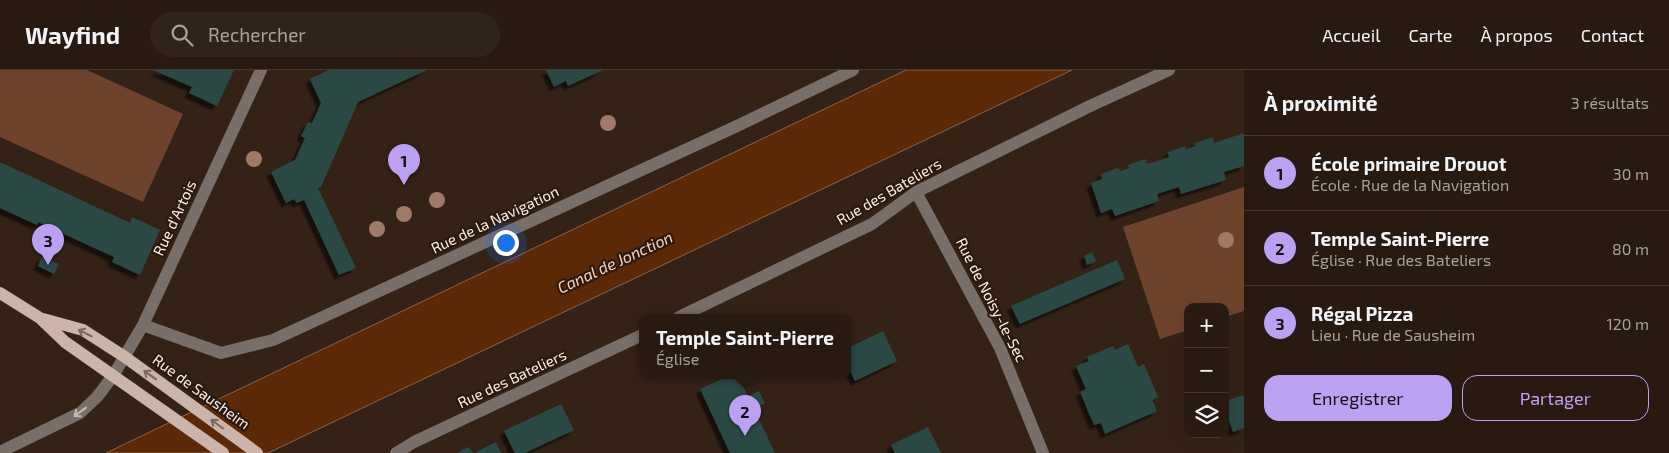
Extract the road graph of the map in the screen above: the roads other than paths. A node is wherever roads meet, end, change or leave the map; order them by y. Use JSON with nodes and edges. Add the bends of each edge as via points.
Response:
{"nodes":[{"id":1,"x":261,"y":70,"type":"edge"},
{"id":2,"x":853,"y":70,"type":"edge"},
{"id":3,"x":1169,"y":70,"type":"edge"},
{"id":4,"x":916,"y":192,"type":"junction"},
{"id":5,"x":0,"y":293,"type":"edge"},
{"id":6,"x":685,"y":314,"type":"edge"},
{"id":7,"x":40,"y":318,"type":"junction"},
{"id":8,"x":143,"y":324,"type":"junction"},
{"id":9,"x":639,"y":336,"type":"edge"},
{"id":10,"x":125,"y":357,"type":"junction"},
{"id":11,"x":112,"y":376,"type":"junction"},
{"id":12,"x":0,"y":452,"type":"edge"},
{"id":13,"x":223,"y":453,"type":"edge"},
{"id":14,"x":257,"y":453,"type":"edge"},
{"id":15,"x":396,"y":453,"type":"edge"},
{"id":16,"x":1043,"y":453,"type":"edge"}],
"edges":[{"from":1,"to":8,"type":"street","name":"Rue d'Artois"},
{"from":2,"to":8,"type":"street","name":"Rue de la Navigation","via":[[273,340],[221,353]]},
{"from":3,"to":4,"type":"street","name":"Rue des Bateliers"},
{"from":4,"to":6,"type":"street","name":"Rue des Bateliers","via":[[872,224]]},
{"from":4,"to":16,"type":"street","name":"Rue de Noisy-le-Sec","via":[[1000,348]]},
{"from":5,"to":7,"type":"main road"},
{"from":10,"to":7,"type":"main road","name":"Rue de Sausheim","one_way":true,"via":[[82,330]]},
{"from":7,"to":11,"type":"main road","via":[[65,342]]},
{"from":8,"to":10,"type":"street","name":"Rue d'Artois"},
{"from":9,"to":15,"type":"street","name":"Rue des Bateliers"},
{"from":10,"to":11,"type":"street","name":"Rue d'Artois"},
{"from":14,"to":10,"type":"main road","name":"Rue de Sausheim","one_way":true},
{"from":11,"to":12,"type":"street","one_way":true,"via":[[80,413]]},
{"from":11,"to":13,"type":"main road"}]}
